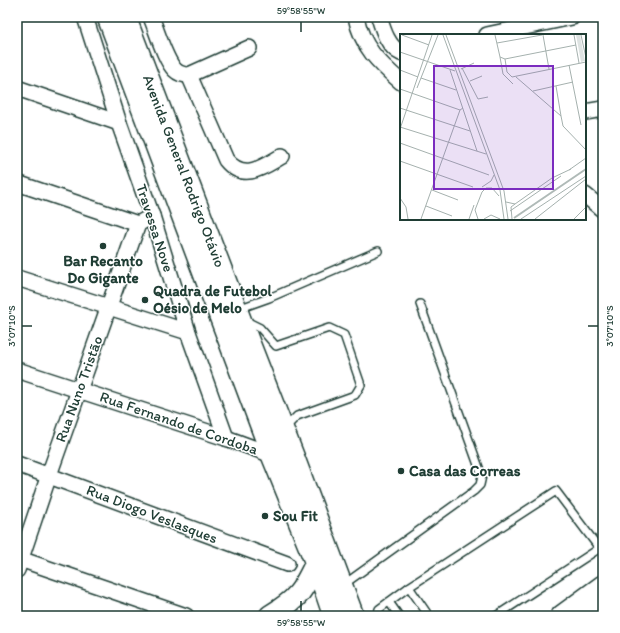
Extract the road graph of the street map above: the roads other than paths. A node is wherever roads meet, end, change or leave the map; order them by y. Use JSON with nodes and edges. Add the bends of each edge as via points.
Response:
{"nodes":[{"id":1,"x":84,"y":17,"type":"edge"},
{"id":2,"x":151,"y":17,"type":"edge"},
{"id":3,"x":356,"y":17,"type":"edge"},
{"id":4,"x":379,"y":17,"type":"edge"},
{"id":5,"x":572,"y":17,"type":"edge"},
{"id":6,"x":120,"y":19,"type":"edge"},
{"id":7,"x":492,"y":34,"type":"edge"},
{"id":8,"x":249,"y":48,"type":"dead end"},
{"id":9,"x":400,"y":52,"type":"edge"},
{"id":10,"x":189,"y":75,"type":"junction"},
{"id":11,"x":400,"y":81,"type":"edge"},
{"id":12,"x":17,"y":88,"type":"edge"},
{"id":13,"x":603,"y":109,"type":"edge"},
{"id":14,"x":586,"y":112,"type":"edge"},
{"id":15,"x":119,"y":123,"type":"junction"},
{"id":16,"x":282,"y":156,"type":"dead end"},
{"id":17,"x":17,"y":183,"type":"edge"},
{"id":18,"x":586,"y":196,"type":"edge"},
{"id":19,"x":603,"y":210,"type":"edge"},
{"id":20,"x":152,"y":216,"type":"junction"},
{"id":21,"x":138,"y":224,"type":"junction"},
{"id":22,"x":378,"y":251,"type":"dead end"},
{"id":23,"x":17,"y":278,"type":"edge"},
{"id":24,"x":420,"y":304,"type":"dead end"},
{"id":25,"x":109,"y":307,"type":"junction"},
{"id":26,"x":238,"y":314,"type":"junction"},
{"id":27,"x":188,"y":332,"type":"junction"},
{"id":28,"x":17,"y":370,"type":"edge"},
{"id":29,"x":79,"y":390,"type":"junction"},
{"id":30,"x":283,"y":430,"type":"junction"},
{"id":31,"x":226,"y":438,"type":"junction"},
{"id":32,"x":272,"y":455,"type":"junction"},
{"id":33,"x":17,"y":464,"type":"edge"},
{"id":34,"x":48,"y":475,"type":"junction"},
{"id":35,"x":601,"y":547,"type":"edge"},
{"id":36,"x":18,"y":562,"type":"edge"},
{"id":37,"x":316,"y":562,"type":"junction"},
{"id":38,"x":287,"y":564,"type":"dead end"},
{"id":39,"x":342,"y":586,"type":"junction"},
{"id":40,"x":603,"y":586,"type":"edge"},
{"id":41,"x":409,"y":588,"type":"junction"},
{"id":42,"x":389,"y":602,"type":"junction"},
{"id":43,"x":603,"y":606,"type":"edge"},
{"id":44,"x":186,"y":616,"type":"edge"},
{"id":45,"x":270,"y":616,"type":"edge"},
{"id":46,"x":334,"y":616,"type":"edge"},
{"id":47,"x":353,"y":616,"type":"edge"},
{"id":48,"x":377,"y":616,"type":"edge"},
{"id":49,"x":399,"y":616,"type":"edge"},
{"id":50,"x":429,"y":616,"type":"edge"},
{"id":51,"x":496,"y":616,"type":"edge"},
{"id":52,"x":562,"y":616,"type":"edge"},
{"id":53,"x":588,"y":616,"type":"edge"}],
"edges":[{"from":1,"to":6,"type":"street"},
{"from":1,"to":15,"type":"street","name":"Travessa Nove"},
{"from":2,"to":10,"type":"street","via":[[166,56],[175,70],[182,75]]},
{"from":3,"to":11,"type":"street","via":[[366,46]]},
{"from":4,"to":9,"type":"street","via":[[387,39]]},
{"from":5,"to":7,"type":"street"},
{"from":6,"to":26,"type":"main road","name":"Avenida General Rodrigo Otávio"},
{"from":6,"to":32,"type":"main road","name":"Avenida General Rodrigo Otávio"},
{"from":8,"to":10,"type":"street"},
{"from":10,"to":16,"type":"street","via":[[226,160],[232,166],[244,172],[259,169]]},
{"from":12,"to":15,"type":"street"},
{"from":13,"to":14,"type":"street"},
{"from":15,"to":20,"type":"street","name":"Travessa Nove"},
{"from":17,"to":21,"type":"street"},
{"from":18,"to":19,"type":"street"},
{"from":20,"to":21,"type":"street"},
{"from":20,"to":27,"type":"street","name":"Travessa Nove"},
{"from":21,"to":25,"type":"street","name":"Rua Nuno Tristão"},
{"from":22,"to":26,"type":"lane","via":[[268,298]]},
{"from":23,"to":25,"type":"street"},
{"from":24,"to":39,"type":"lane","via":[[482,476],[480,485],[474,492]]},
{"from":25,"to":27,"type":"street"},
{"from":25,"to":29,"type":"street","name":"Rua Nuno Tristão"},
{"from":26,"to":30,"type":"main road","name":"Avenida General Rodrigo Otávio"},
{"from":26,"to":30,"type":"lane","via":[[260,328],[276,346],[329,328],[344,335],[361,385],[355,395],[297,416]]},
{"from":27,"to":31,"type":"street","name":"Travessa Nove"},
{"from":28,"to":29,"type":"street","name":"Rua Fernando de Cordoba"},
{"from":29,"to":31,"type":"street","name":"Rua Fernando de Cordoba"},
{"from":29,"to":34,"type":"street","name":"Rua Nuno Tristão"},
{"from":30,"to":39,"type":"main road","name":"Avenida General Rodrigo Otávio"},
{"from":31,"to":32,"type":"street","name":"Rua Fernando de Cordoba"},
{"from":32,"to":37,"type":"main road","name":"Avenida General Rodrigo Otávio"},
{"from":33,"to":34,"type":"street","name":"Rua Diogo Veslasques"},
{"from":34,"to":36,"type":"street","name":"Rua Nuno Tristão"},
{"from":34,"to":38,"type":"street","name":"Rua Diogo Veslasques"},
{"from":35,"to":41,"type":"lane","via":[[556,491]]},
{"from":35,"to":51,"type":"lane"},
{"from":36,"to":44,"type":"street"},
{"from":37,"to":45,"type":"main road","via":[[298,595],[287,606]]},
{"from":37,"to":46,"type":"main road","name":"Avenida General Rodrigo Otávio"},
{"from":39,"to":47,"type":"main road","name":"Avenida General Rodrigo Otávio"},
{"from":40,"to":52,"type":"main road"},
{"from":41,"to":42,"type":"lane"},
{"from":41,"to":50,"type":"lane"},
{"from":42,"to":48,"type":"lane","via":[[379,609]]},
{"from":42,"to":49,"type":"lane"},
{"from":43,"to":53,"type":"street"}]}
